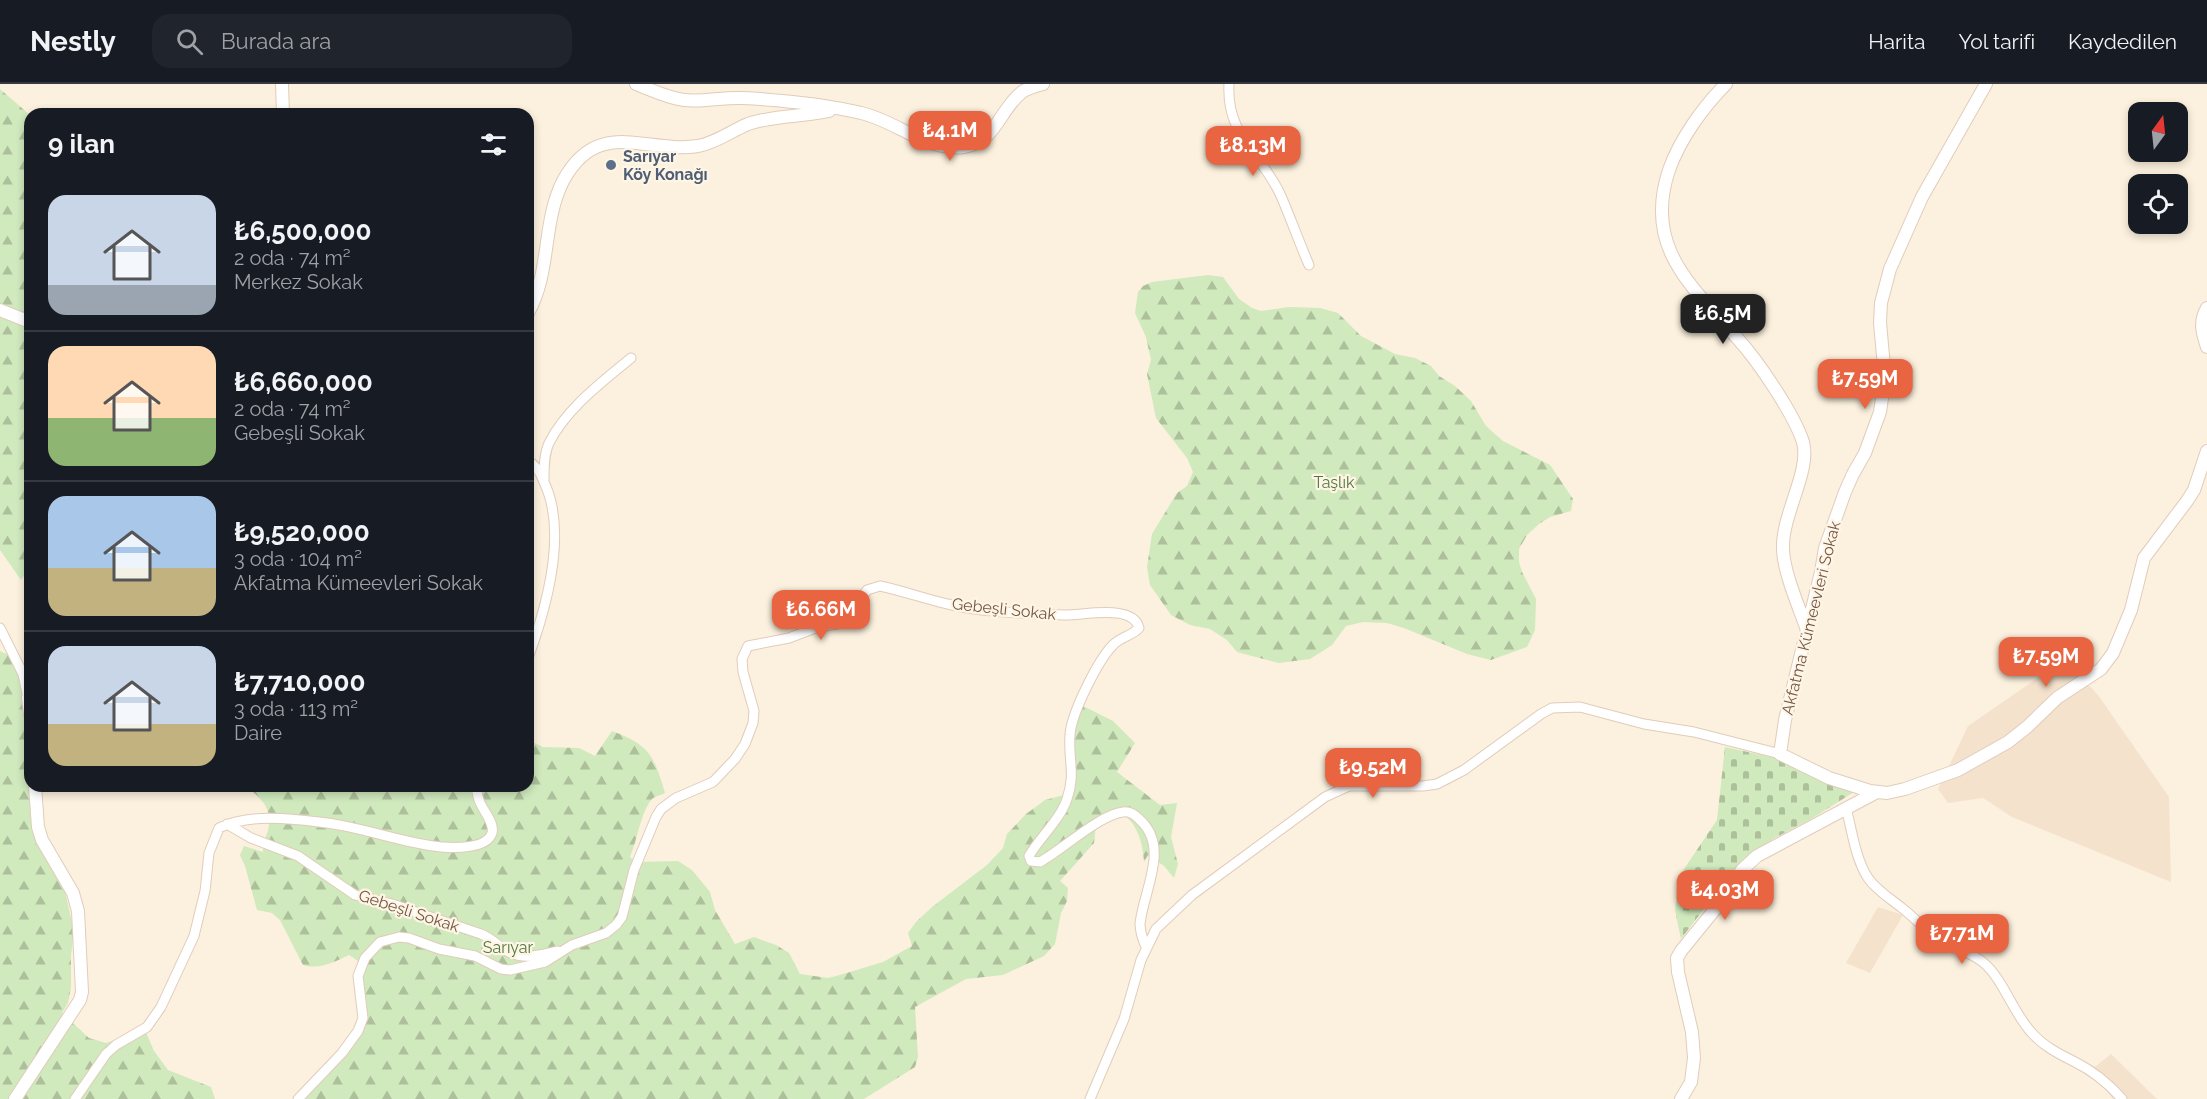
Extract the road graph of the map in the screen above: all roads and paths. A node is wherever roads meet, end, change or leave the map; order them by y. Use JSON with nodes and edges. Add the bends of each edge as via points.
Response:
{"nodes":[{"id":1,"x":282,"y":84,"type":"edge"},
{"id":2,"x":636,"y":84,"type":"edge"},
{"id":3,"x":1043,"y":84,"type":"edge"},
{"id":4,"x":1229,"y":84,"type":"edge"},
{"id":5,"x":1726,"y":84,"type":"edge"},
{"id":6,"x":1986,"y":84,"type":"edge"},
{"id":7,"x":283,"y":108,"type":"edge"},
{"id":8,"x":836,"y":109,"type":"junction"},
{"id":9,"x":1309,"y":265,"type":"dead end"},
{"id":10,"x":534,"y":301,"type":"edge"},
{"id":11,"x":2207,"y":308,"type":"edge"},
{"id":12,"x":0,"y":310,"type":"edge"},
{"id":13,"x":24,"y":320,"type":"edge"},
{"id":14,"x":2207,"y":347,"type":"edge"},
{"id":15,"x":631,"y":358,"type":"dead end"},
{"id":16,"x":2207,"y":451,"type":"edge"},
{"id":17,"x":534,"y":466,"type":"edge"},
{"id":18,"x":544,"y":481,"type":"junction"},
{"id":19,"x":0,"y":628,"type":"edge"},
{"id":20,"x":1807,"y":630,"type":"junction"},
{"id":21,"x":534,"y":636,"type":"edge"},
{"id":22,"x":24,"y":678,"type":"edge"},
{"id":23,"x":1780,"y":754,"type":"junction"},
{"id":24,"x":35,"y":792,"type":"edge"},
{"id":25,"x":478,"y":792,"type":"edge"},
{"id":26,"x":1876,"y":792,"type":"junction"},
{"id":27,"x":1846,"y":808,"type":"junction"},
{"id":28,"x":227,"y":825,"type":"junction"},
{"id":29,"x":1146,"y":947,"type":"junction"},
{"id":30,"x":564,"y":950,"type":"junction"},
{"id":31,"x":15,"y":1099,"type":"edge"},
{"id":32,"x":75,"y":1099,"type":"edge"},
{"id":33,"x":298,"y":1099,"type":"edge"},
{"id":34,"x":1090,"y":1099,"type":"edge"},
{"id":35,"x":1681,"y":1099,"type":"edge"},
{"id":36,"x":2122,"y":1099,"type":"edge"}],
"edges":[{"from":1,"to":7,"type":"street"},
{"from":2,"to":8,"type":"street","via":[[685,100],[763,99]]},
{"from":3,"to":8,"type":"street","via":[[1023,91],[988,136],[963,147],[935,143],[880,118]]},
{"from":4,"to":9,"type":"street","via":[[1240,135],[1281,195]]},
{"from":5,"to":20,"type":"street","via":[[1699,117],[1673,159],[1663,194],[1662,226],[1674,263],[1751,355],[1803,444],[1805,456],[1790,505],[1783,548]]},
{"from":6,"to":20,"type":"street","name":"Akfatma Kümeevleri Sokak","via":[[1922,197],[1890,269],[1881,303],[1886,377],[1880,411],[1825,548]]},
{"from":8,"to":10,"type":"street","via":[[770,118],[700,146],[622,141],[587,153],[570,171],[557,198]]},
{"from":11,"to":14,"type":"street","via":[[2201,328]]},
{"from":12,"to":13,"type":"street"},
{"from":15,"to":18,"type":"street","via":[[567,416],[549,444]]},
{"from":16,"to":26,"type":"street","via":[[2191,495],[2144,558],[2131,610],[2113,653],[2101,669],[2057,698],[2027,727],[1988,754],[1958,770],[1905,789]]},
{"from":17,"to":18,"type":"street"},
{"from":18,"to":21,"type":"street","via":[[554,507],[555,557]]},
{"from":19,"to":22,"type":"street"},
{"from":20,"to":23,"type":"street","name":"Akfatma Kümeevleri Sokak"},
{"from":23,"to":26,"type":"street","via":[[1829,778]]},
{"from":23,"to":29,"type":"street","via":[[1580,707],[1552,708],[1464,770],[1437,784],[1349,786],[1325,797],[1192,895],[1156,928]]},
{"from":24,"to":31,"type":"street","via":[[42,840],[74,893],[82,992]]},
{"from":25,"to":28,"type":"street","via":[[492,834],[480,844],[465,846],[442,847],[321,822],[253,819]]},
{"from":26,"to":27,"type":"street"},
{"from":27,"to":35,"type":"street","via":[[1757,856],[1742,870],[1677,958],[1694,1058],[1691,1082]]},
{"from":27,"to":36,"type":"street","via":[[1869,879],[1931,934],[1986,964],[2031,1032],[2056,1053],[2112,1087]]},
{"from":28,"to":30,"type":"street","name":"Gebeşli Sokak","via":[[298,856],[355,895],[492,938],[518,956],[531,958]]},
{"from":28,"to":32,"type":"street","via":[[219,828],[214,837],[194,936],[161,1007],[147,1027],[106,1054]]},
{"from":29,"to":30,"type":"street","name":"Gebeşli Sokak","via":[[1140,926],[1154,854],[1149,832],[1136,816],[1123,812],[1108,818],[1040,862],[1031,861],[1029,856],[1067,801],[1072,778],[1070,733],[1094,674],[1103,656],[1114,644],[1135,633],[1140,628],[1138,624],[1132,618],[1113,613],[1072,615],[969,608],[880,586],[867,590],[846,620],[748,646],[742,659],[743,672],[754,711],[745,744],[713,782],[661,809],[616,925]]},
{"from":29,"to":34,"type":"street","via":[[1125,1019]]},
{"from":30,"to":33,"type":"street","name":"Gebeşli Sokak","via":[[545,962],[510,970],[409,938],[380,942],[365,958],[358,976],[363,1018],[358,1031]]}]}
